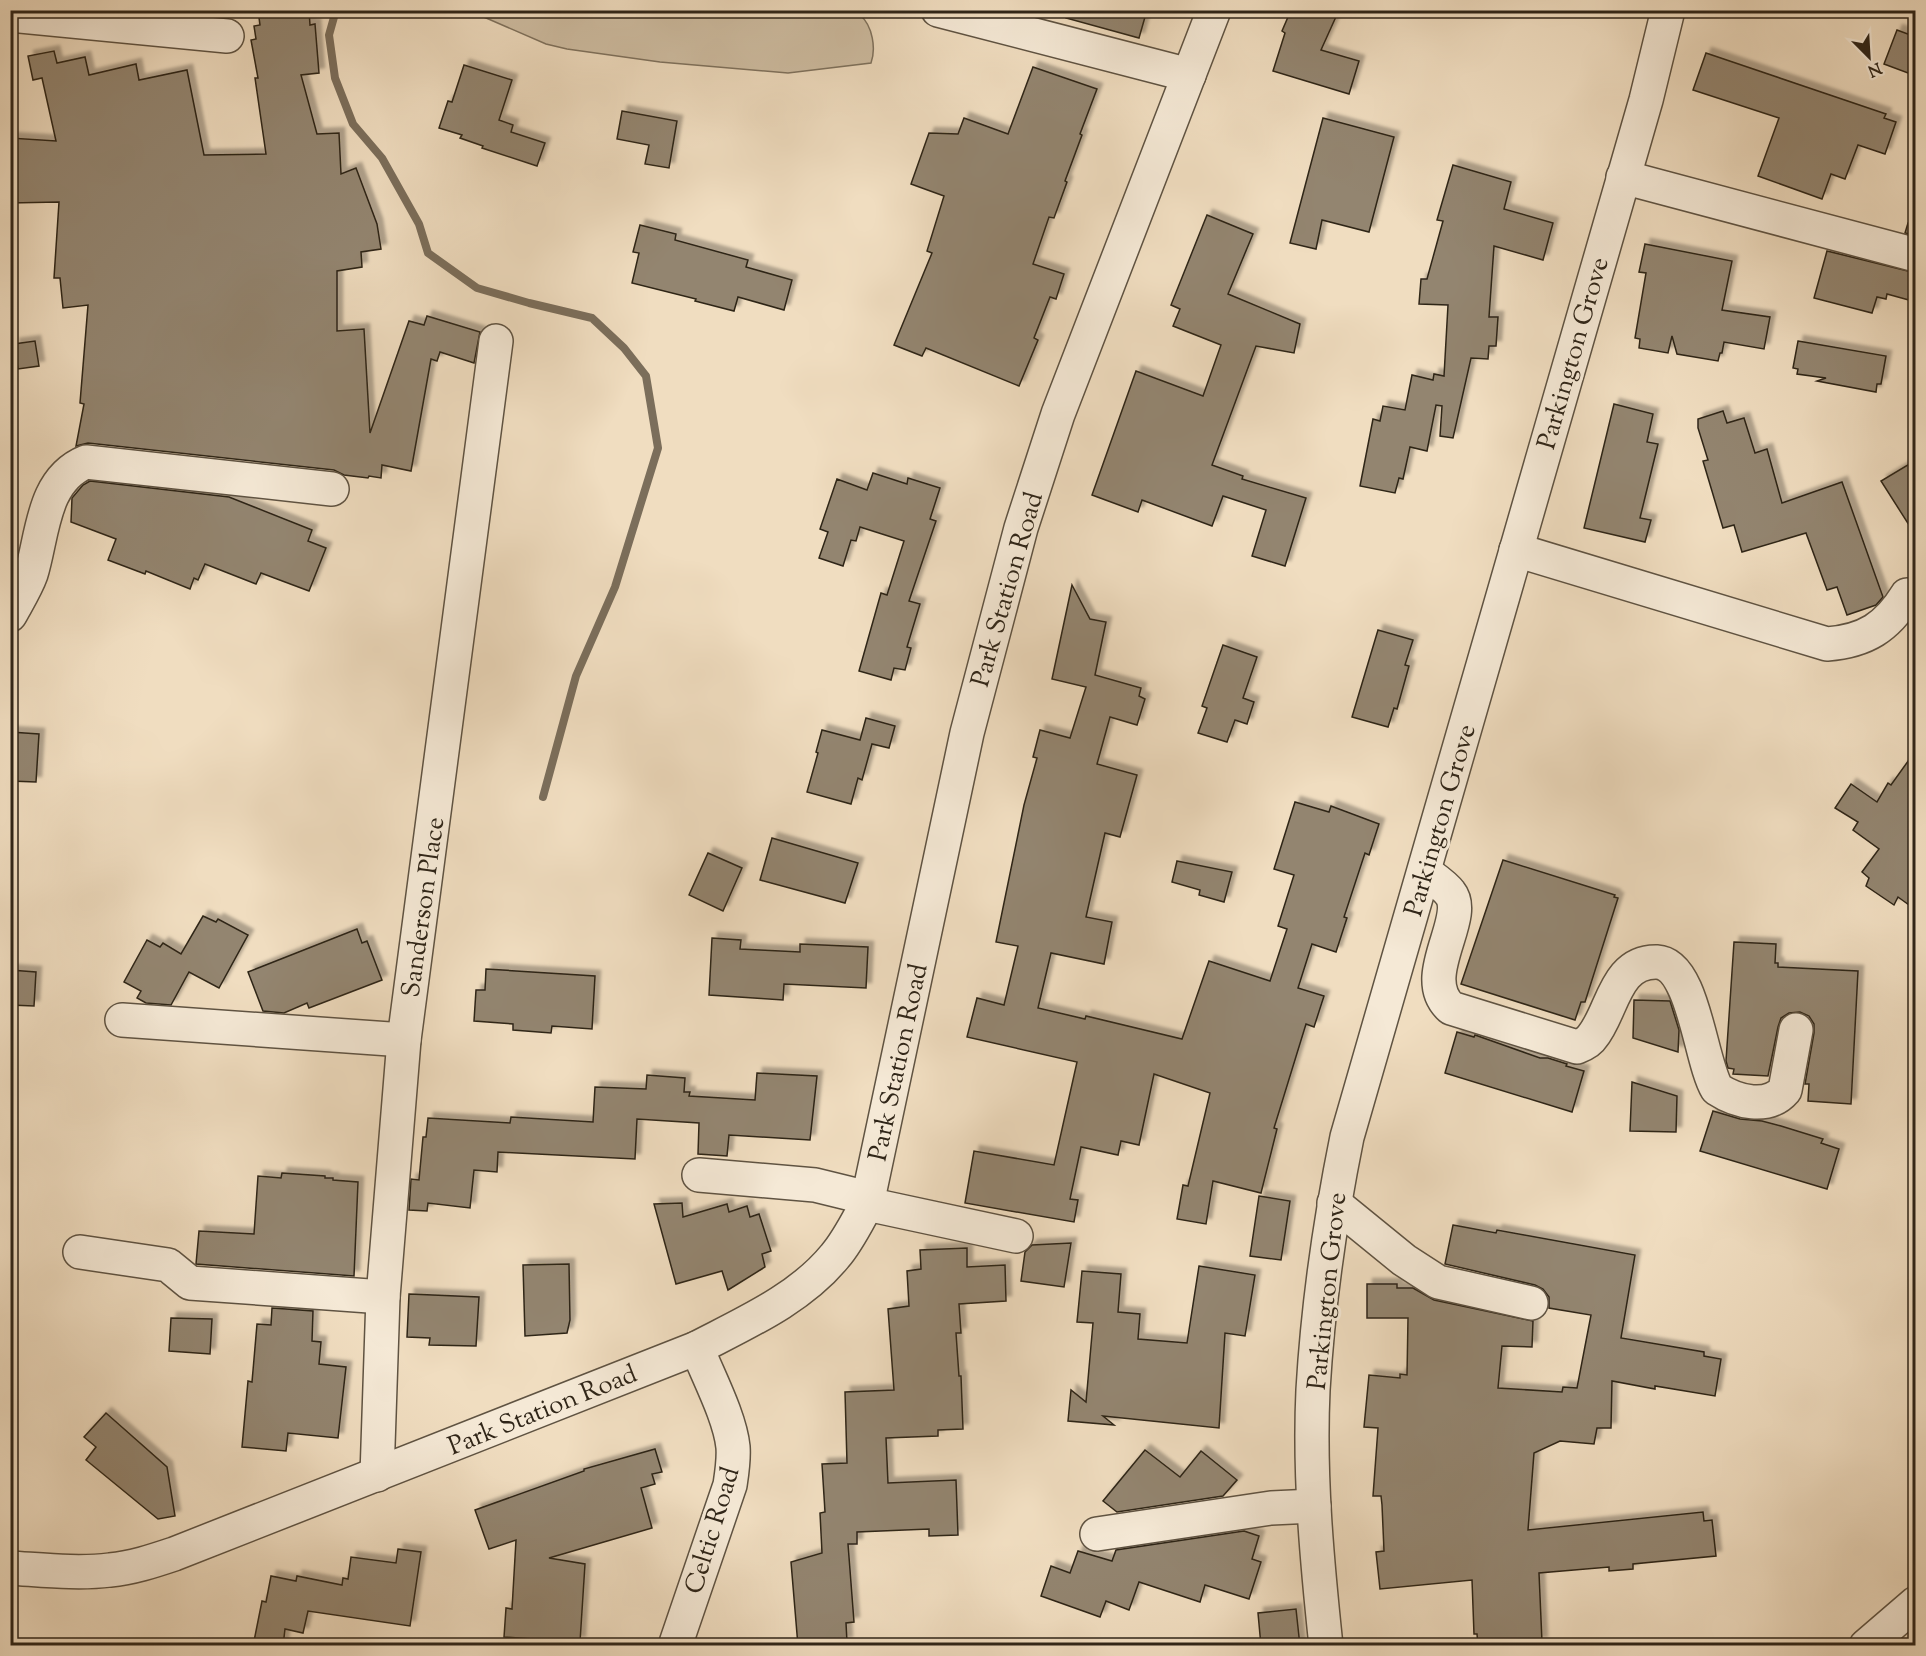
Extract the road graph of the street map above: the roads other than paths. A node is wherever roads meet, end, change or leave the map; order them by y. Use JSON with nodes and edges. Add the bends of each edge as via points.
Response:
{"nodes":[{"id":1,"x":938,"y":10,"type":"edge"},
{"id":2,"x":1214,"y":10,"type":"edge"},
{"id":3,"x":1668,"y":10,"type":"edge"},
{"id":4,"x":10,"y":15,"type":"edge"},
{"id":5,"x":227,"y":36,"type":"dead end"},
{"id":6,"x":1189,"y":75,"type":"junction"},
{"id":7,"x":1623,"y":177,"type":"junction"},
{"id":8,"x":1916,"y":255,"type":"edge"},
{"id":9,"x":496,"y":341,"type":"dead end"},
{"id":10,"x":332,"y":489,"type":"dead end"},
{"id":11,"x":1515,"y":550,"type":"junction"},
{"id":12,"x":1907,"y":595,"type":"dead end"},
{"id":13,"x":10,"y":615,"type":"edge"},
{"id":14,"x":1425,"y":872,"type":"junction"},
{"id":15,"x":122,"y":1020,"type":"dead end"},
{"id":16,"x":1796,"y":1030,"type":"dead end"},
{"id":17,"x":404,"y":1040,"type":"junction"},
{"id":18,"x":699,"y":1175,"type":"dead end"},
{"id":19,"x":867,"y":1201,"type":"junction"},
{"id":20,"x":1334,"y":1203,"type":"junction"},
{"id":21,"x":1016,"y":1236,"type":"dead end"},
{"id":22,"x":80,"y":1252,"type":"dead end"},
{"id":23,"x":383,"y":1297,"type":"junction"},
{"id":24,"x":1531,"y":1303,"type":"dead end"},
{"id":25,"x":697,"y":1348,"type":"junction"},
{"id":26,"x":377,"y":1475,"type":"junction"},
{"id":27,"x":1314,"y":1506,"type":"junction"},
{"id":28,"x":1097,"y":1534,"type":"dead end"},
{"id":29,"x":10,"y":1568,"type":"edge"},
{"id":30,"x":1916,"y":1603,"type":"edge"},
{"id":31,"x":675,"y":1646,"type":"edge"},
{"id":32,"x":1326,"y":1646,"type":"edge"},
{"id":33,"x":1866,"y":1646,"type":"edge"}],
"edges":[{"from":1,"to":6,"type":"street"},
{"from":2,"to":6,"type":"street","name":"Park Station Road"},
{"from":3,"to":7,"type":"street","name":"Parkington Grove"},
{"from":4,"to":5,"type":"street"},
{"from":6,"to":19,"type":"street","name":"Park Station Road","via":[[1059,414],[1021,528],[967,733]]},
{"from":7,"to":8,"type":"street"},
{"from":7,"to":11,"type":"street","name":"Parkington Grove"},
{"from":9,"to":17,"type":"street","name":"Sanderson Place"},
{"from":10,"to":13,"type":"street","via":[[86,462],[59,481],[43,518],[31,575]]},
{"from":11,"to":12,"type":"street","via":[[1827,644],[1846,642],[1882,626]]},
{"from":11,"to":14,"type":"street","name":"Parkington Grove"},
{"from":14,"to":16,"type":"street","via":[[1451,894],[1455,908],[1438,976],[1444,1002],[1451,1008],[1577,1047],[1592,1038],[1624,976],[1636,966],[1663,963],[1680,976],[1717,1089],[1743,1100],[1764,1103],[1785,1090]]},
{"from":14,"to":20,"type":"street","name":"Parkington Grove","via":[[1347,1137]]},
{"from":15,"to":17,"type":"street"},
{"from":17,"to":23,"type":"street","name":"Sanderson Place"},
{"from":18,"to":19,"type":"street","via":[[815,1185]]},
{"from":19,"to":21,"type":"street"},
{"from":19,"to":25,"type":"street","name":"Park Station Road","via":[[836,1255],[819,1274],[773,1307]]},
{"from":20,"to":24,"type":"street","via":[[1404,1260],[1438,1282]]},
{"from":20,"to":27,"type":"street","name":"Parkington Grove","via":[[1315,1369]]},
{"from":22,"to":23,"type":"street","via":[[168,1265],[190,1283]]},
{"from":23,"to":26,"type":"street","name":"Sanderson Place"},
{"from":25,"to":26,"type":"street","name":"Park Station Road"},
{"from":25,"to":31,"type":"street","name":"Celtic Road","via":[[729,1428],[734,1463]]},
{"from":26,"to":29,"type":"street","name":"Park Station Road","via":[[138,1565],[82,1572]]},
{"from":27,"to":28,"type":"street","via":[[1271,1508]]},
{"from":27,"to":32,"type":"street","name":"Parkington Grove"},
{"from":30,"to":33,"type":"street"}]}
